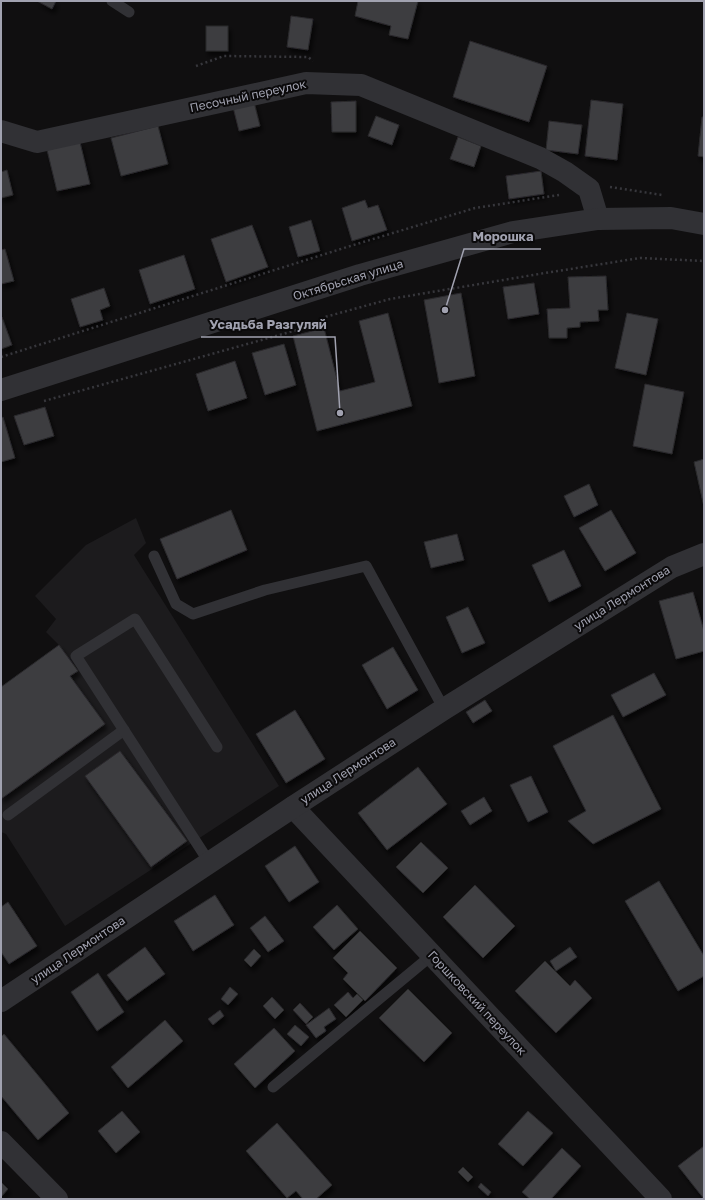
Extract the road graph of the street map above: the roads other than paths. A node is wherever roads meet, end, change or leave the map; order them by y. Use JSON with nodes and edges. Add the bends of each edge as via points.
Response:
{"nodes":[{"id":1,"x":112,"y":1,"type":"edge"},
{"id":2,"x":129,"y":12,"type":"dead end"},
{"id":3,"x":2,"y":133,"type":"edge"},
{"id":4,"x":598,"y":219,"type":"junction"},
{"id":5,"x":704,"y":224,"type":"edge"},
{"id":6,"x":1,"y":390,"type":"edge"},
{"id":7,"x":704,"y":554,"type":"edge"},
{"id":8,"x":154,"y":556,"type":"dead end"},
{"id":9,"x":444,"y":709,"type":"junction"},
{"id":10,"x":124,"y":730,"type":"junction"},
{"id":11,"x":217,"y":747,"type":"dead end"},
{"id":12,"x":293,"y":807,"type":"junction"},
{"id":13,"x":8,"y":815,"type":"dead end"},
{"id":14,"x":209,"y":862,"type":"junction"},
{"id":15,"x":432,"y":955,"type":"junction"},
{"id":16,"x":1,"y":1001,"type":"edge"},
{"id":17,"x":273,"y":1087,"type":"dead end"},
{"id":18,"x":1,"y":1142,"type":"edge"},
{"id":19,"x":58,"y":1199,"type":"edge"},
{"id":20,"x":661,"y":1199,"type":"edge"}],
"edges":[{"from":1,"to":2,"type":"lane"},
{"from":3,"to":4,"type":"street","name":"Песочный переулок","via":[[37,142],[306,83],[360,85],[540,158],[565,172],[589,189]]},
{"from":4,"to":5,"type":"street","name":"Октябрьская улица","via":[[671,218]]},
{"from":4,"to":6,"type":"street","name":"Октябрьская улица","via":[[513,232],[360,275]]},
{"from":7,"to":9,"type":"street","name":"улица Лермонтова","via":[[672,567]]},
{"from":8,"to":9,"type":"lane","via":[[176,604],[193,614],[265,590],[366,566]]},
{"from":9,"to":12,"type":"street","name":"улица Лермонтова"},
{"from":10,"to":11,"type":"lane","via":[[76,656],[135,619]]},
{"from":10,"to":13,"type":"lane"},
{"from":10,"to":14,"type":"lane"},
{"from":12,"to":14,"type":"street","name":"улица Лермонтова"},
{"from":12,"to":15,"type":"street","name":"Горшковский переулок"},
{"from":14,"to":16,"type":"street","name":"улица Лермонтова"},
{"from":15,"to":17,"type":"lane"},
{"from":15,"to":20,"type":"street","name":"Горшковский переулок"},
{"from":18,"to":19,"type":"street"}]}
